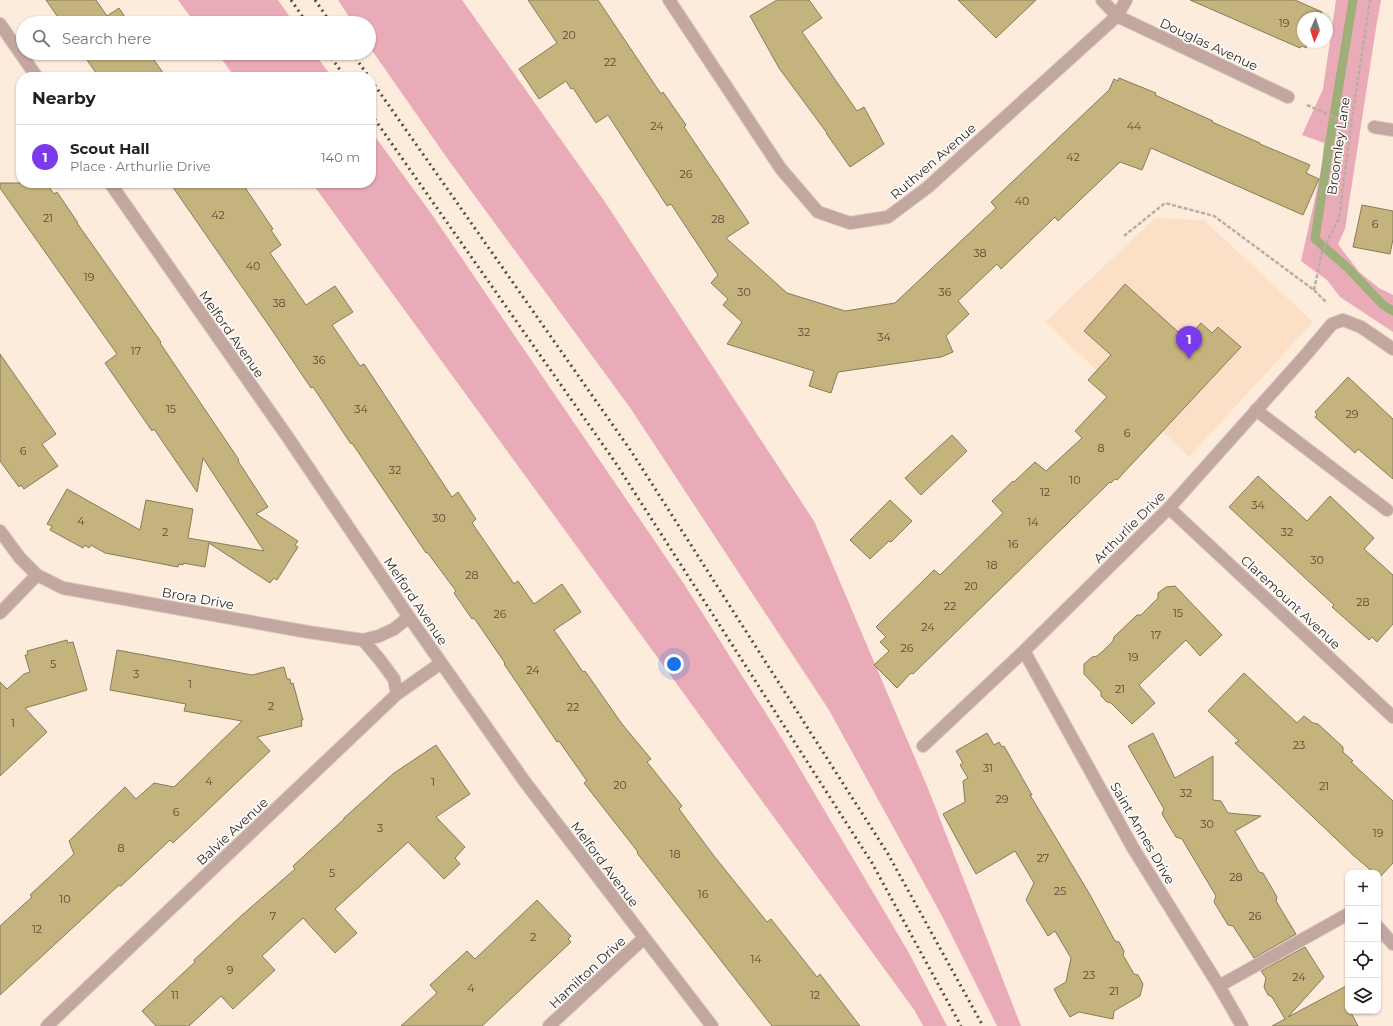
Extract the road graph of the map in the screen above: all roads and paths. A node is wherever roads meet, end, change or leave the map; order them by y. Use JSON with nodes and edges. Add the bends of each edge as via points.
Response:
{"nodes":[{"id":1,"x":669,"y":0,"type":"edge"},
{"id":2,"x":1102,"y":0,"type":"edge"},
{"id":3,"x":1126,"y":0,"type":"edge"},
{"id":4,"x":1370,"y":0,"type":"edge"},
{"id":5,"x":1118,"y":16,"type":"junction"},
{"id":6,"x":0,"y":24,"type":"edge"},
{"id":7,"x":16,"y":47,"type":"edge"},
{"id":8,"x":25,"y":60,"type":"edge"},
{"id":9,"x":34,"y":72,"type":"edge"},
{"id":10,"x":1288,"y":97,"type":"joint"},
{"id":11,"x":1350,"y":125,"type":"junction"},
{"id":12,"x":1374,"y":127,"type":"dead end"},
{"id":13,"x":1393,"y":130,"type":"edge"},
{"id":14,"x":113,"y":188,"type":"edge"},
{"id":15,"x":1124,"y":236,"type":"dead end"},
{"id":16,"x":1393,"y":349,"type":"edge"},
{"id":17,"x":1256,"y":410,"type":"junction"},
{"id":18,"x":1169,"y":508,"type":"junction"},
{"id":19,"x":1387,"y":510,"type":"dead end"},
{"id":20,"x":0,"y":531,"type":"edge"},
{"id":21,"x":36,"y":575,"type":"junction"},
{"id":22,"x":0,"y":613,"type":"edge"},
{"id":23,"x":409,"y":617,"type":"junction"},
{"id":24,"x":364,"y":640,"type":"junction"},
{"id":25,"x":1024,"y":651,"type":"junction"},
{"id":26,"x":441,"y":663,"type":"junction"},
{"id":27,"x":398,"y":694,"type":"junction"},
{"id":28,"x":1393,"y":717,"type":"edge"},
{"id":29,"x":923,"y":746,"type":"dead end"},
{"id":30,"x":1345,"y":916,"type":"edge"},
{"id":31,"x":1381,"y":930,"type":"edge"},
{"id":32,"x":644,"y":938,"type":"junction"},
{"id":33,"x":1393,"y":944,"type":"edge"},
{"id":34,"x":1219,"y":986,"type":"junction"},
{"id":35,"x":47,"y":1026,"type":"edge"},
{"id":36,"x":550,"y":1026,"type":"edge"},
{"id":37,"x":712,"y":1026,"type":"edge"},
{"id":38,"x":1242,"y":1026,"type":"edge"}],
"edges":[{"from":1,"to":5,"type":"street","name":"Ruthven Avenue","via":[[781,169],[818,212],[850,223],[888,217],[928,187]]},
{"from":2,"to":5,"type":"street","name":"Douglas Avenue"},
{"from":3,"to":5,"type":"street"},
{"from":4,"to":11,"type":"path","name":"Broomley Lane"},
{"from":5,"to":10,"type":"street","name":"Douglas Avenue"},
{"from":6,"to":7,"type":"street"},
{"from":8,"to":9,"type":"street"},
{"from":10,"to":11,"type":"path"},
{"from":11,"to":15,"type":"path","name":"Broomley Lane","via":[[1339,218],[1322,252],[1314,290],[1214,216],[1165,203]]},
{"from":12,"to":13,"type":"street"},
{"from":14,"to":23,"type":"street","name":"Melford Avenue","via":[[289,439]]},
{"from":16,"to":17,"type":"street","name":"Arthurlie Drive","via":[[1361,327],[1343,320],[1332,324]]},
{"from":17,"to":18,"type":"street","name":"Arthurlie Drive"},
{"from":17,"to":19,"type":"street"},
{"from":18,"to":25,"type":"street","name":"Arthurlie Drive"},
{"from":18,"to":28,"type":"street","name":"Claremount Avenue"},
{"from":20,"to":21,"type":"street","name":"Brora Drive"},
{"from":21,"to":22,"type":"street"},
{"from":21,"to":24,"type":"street","name":"Brora Drive","via":[[63,588],[100,596]]},
{"from":23,"to":24,"type":"street","name":"Brora Drive","via":[[394,629]]},
{"from":23,"to":26,"type":"street","name":"Melford Avenue"},
{"from":24,"to":27,"type":"street","via":[[394,679]]},
{"from":25,"to":29,"type":"street","name":"Arthurlie Drive"},
{"from":25,"to":34,"type":"street","name":"Saint Annes Drive","via":[[1133,848]]},
{"from":26,"to":27,"type":"street","name":"Balvie Avenue"},
{"from":26,"to":32,"type":"street","name":"Melford Avenue","via":[[524,782]]},
{"from":27,"to":35,"type":"street","name":"Balvie Avenue"},
{"from":30,"to":34,"type":"street"},
{"from":31,"to":33,"type":"street"},
{"from":32,"to":36,"type":"street","name":"Hamilton Drive"},
{"from":32,"to":37,"type":"street","name":"Melford Avenue"},
{"from":34,"to":38,"type":"street","name":"Saint Annes Drive"}]}
